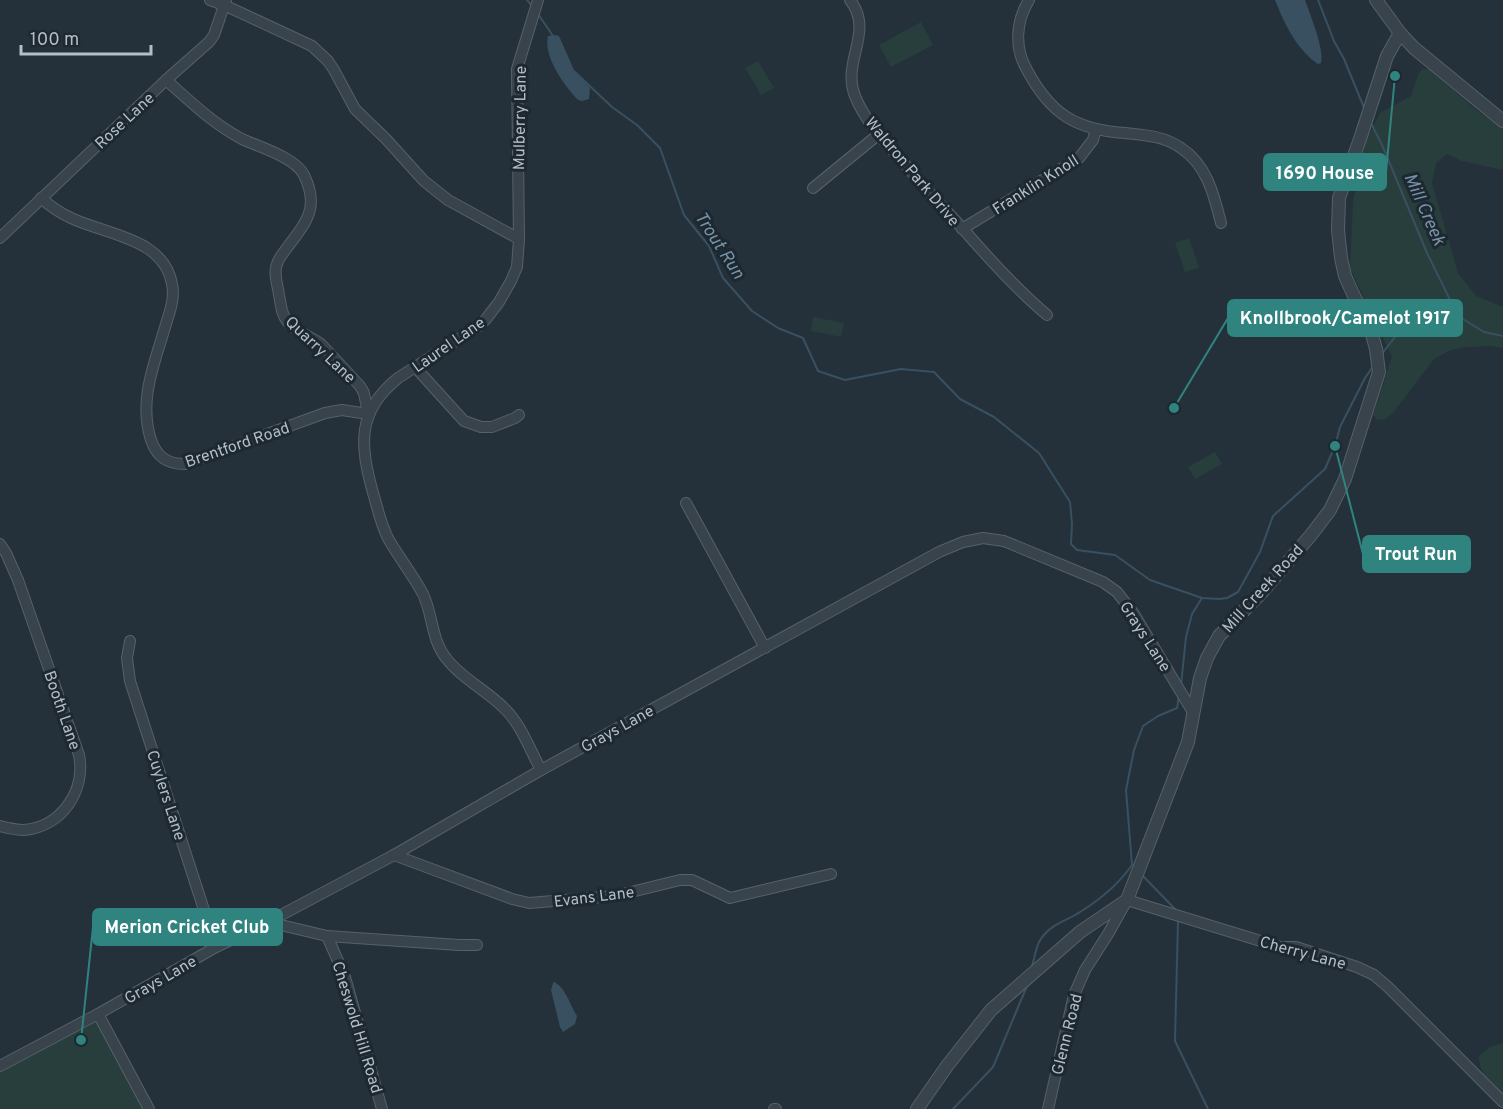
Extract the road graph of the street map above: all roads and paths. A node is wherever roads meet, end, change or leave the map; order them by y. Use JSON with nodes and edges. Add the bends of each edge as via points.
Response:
{"nodes":[{"id":1,"x":210,"y":0,"type":"edge"},
{"id":2,"x":850,"y":0,"type":"edge"},
{"id":3,"x":1029,"y":0,"type":"edge"},
{"id":4,"x":1376,"y":0,"type":"edge"},
{"id":5,"x":537,"y":2,"type":"edge"},
{"id":6,"x":225,"y":3,"type":"edge"},
{"id":7,"x":1400,"y":33,"type":"junction"},
{"id":8,"x":166,"y":80,"type":"junction"},
{"id":9,"x":1503,"y":121,"type":"edge"},
{"id":10,"x":1096,"y":129,"type":"junction"},
{"id":11,"x":879,"y":134,"type":"junction"},
{"id":12,"x":813,"y":188,"type":"dead end"},
{"id":13,"x":41,"y":198,"type":"junction"},
{"id":14,"x":1221,"y":223,"type":"dead end"},
{"id":15,"x":962,"y":229,"type":"junction"},
{"id":16,"x":0,"y":238,"type":"edge"},
{"id":17,"x":519,"y":239,"type":"junction"},
{"id":18,"x":1047,"y":315,"type":"dead end"},
{"id":19,"x":415,"y":367,"type":"junction"},
{"id":20,"x":368,"y":414,"type":"junction"},
{"id":21,"x":519,"y":415,"type":"dead end"},
{"id":22,"x":686,"y":503,"type":"dead end"},
{"id":23,"x":0,"y":544,"type":"edge"},
{"id":24,"x":130,"y":641,"type":"dead end"},
{"id":25,"x":765,"y":648,"type":"junction"},
{"id":26,"x":1194,"y":714,"type":"junction"},
{"id":27,"x":541,"y":770,"type":"junction"},
{"id":28,"x":0,"y":826,"type":"edge"},
{"id":29,"x":394,"y":855,"type":"junction"},
{"id":30,"x":831,"y":874,"type":"dead end"},
{"id":31,"x":1127,"y":900,"type":"junction"},
{"id":32,"x":268,"y":922,"type":"junction"},
{"id":33,"x":327,"y":936,"type":"junction"},
{"id":34,"x":477,"y":945,"type":"dead end"},
{"id":35,"x":216,"y":947,"type":"junction"},
{"id":36,"x":98,"y":1014,"type":"junction"},
{"id":37,"x":0,"y":1066,"type":"edge"},
{"id":38,"x":1503,"y":1102,"type":"edge"},
{"id":39,"x":149,"y":1109,"type":"edge"},
{"id":40,"x":382,"y":1109,"type":"edge"},
{"id":41,"x":917,"y":1109,"type":"edge"},
{"id":42,"x":1048,"y":1109,"type":"edge"}],
"edges":[{"from":1,"to":6,"type":"street"},
{"from":2,"to":11,"type":"street","name":"Waldron Park Drive","via":[[860,21],[852,67],[853,92]]},
{"from":3,"to":10,"type":"street","via":[[1019,23],[1023,63],[1048,102],[1078,124]]},
{"from":4,"to":7,"type":"street"},
{"from":5,"to":17,"type":"street","name":"Mulberry Lane","via":[[517,69]]},
{"from":6,"to":8,"type":"street","name":"Rose Lane","via":[[208,42]]},
{"from":6,"to":17,"type":"street","via":[[312,46],[328,61],[355,109],[424,181],[448,200]]},
{"from":7,"to":9,"type":"street"},
{"from":7,"to":26,"type":"street","name":"Mill Creek Road","via":[[1387,56],[1339,198],[1338,230],[1345,276],[1370,327],[1379,372],[1345,479],[1330,510],[1263,591],[1219,636],[1200,678]]},
{"from":8,"to":13,"type":"street","name":"Rose Lane"},
{"from":8,"to":20,"type":"street","name":"Quarry Lane","via":[[224,129],[292,162],[304,174],[312,196],[310,213],[280,256],[276,269],[283,313],[289,324],[321,344],[360,386]]},
{"from":10,"to":14,"type":"street","via":[[1155,136],[1182,148],[1203,170]]},
{"from":10,"to":15,"type":"street","name":"Franklin Knoll","via":[[1079,158]]},
{"from":11,"to":12,"type":"street"},
{"from":11,"to":15,"type":"street","name":"Waldron Park Drive"},
{"from":13,"to":16,"type":"street","name":"Rose Lane"},
{"from":13,"to":20,"type":"street","name":"Brentford Road","via":[[71,218],[146,246],[168,269],[173,287],[171,306],[151,374],[146,408],[150,437],[162,458],[185,464],[325,413]]},
{"from":15,"to":18,"type":"street","name":"Waldron Park Drive"},
{"from":17,"to":19,"type":"street","name":"Laurel Lane","via":[[516,267],[494,310],[479,326]]},
{"from":19,"to":20,"type":"street","name":"Laurel Lane","via":[[390,385]]},
{"from":19,"to":21,"type":"street","via":[[464,421],[492,427]]},
{"from":20,"to":27,"type":"street","name":"Laurel Lane","via":[[364,452],[380,519],[424,596],[440,649],[505,708]]},
{"from":22,"to":25,"type":"street"},
{"from":23,"to":28,"type":"street","name":"Booth Lane","via":[[18,580],[74,740],[81,777],[68,806],[50,822],[24,830]]},
{"from":24,"to":35,"type":"street","name":"Cuylers Lane","via":[[130,681]]},
{"from":25,"to":26,"type":"street","name":"Grays Lane","via":[[939,552],[983,538],[1004,541],[1103,582],[1117,592]]},
{"from":25,"to":27,"type":"street","name":"Grays Lane"},
{"from":26,"to":31,"type":"street","name":"Mill Creek Road","via":[[1188,742]]},
{"from":27,"to":29,"type":"street","name":"Grays Lane"},
{"from":29,"to":30,"type":"street","name":"Evans Lane","via":[[529,903],[615,897],[680,880],[692,880],[730,898]]},
{"from":29,"to":32,"type":"street","name":"Grays Lane"},
{"from":31,"to":38,"type":"street","name":"Cherry Lane","via":[[1280,947],[1296,947],[1374,975]]},
{"from":31,"to":41,"type":"street","via":[[1080,932],[990,1010]]},
{"from":31,"to":42,"type":"street","name":"Glenn Road","via":[[1074,995]]},
{"from":32,"to":33,"type":"street"},
{"from":32,"to":35,"type":"street","name":"Grays Lane"},
{"from":33,"to":34,"type":"street"},
{"from":33,"to":40,"type":"street","name":"Cheswold Hill Road","via":[[345,976]]},
{"from":35,"to":36,"type":"street","name":"Grays Lane"},
{"from":36,"to":37,"type":"street","name":"Grays Lane"},
{"from":36,"to":39,"type":"street"}]}
